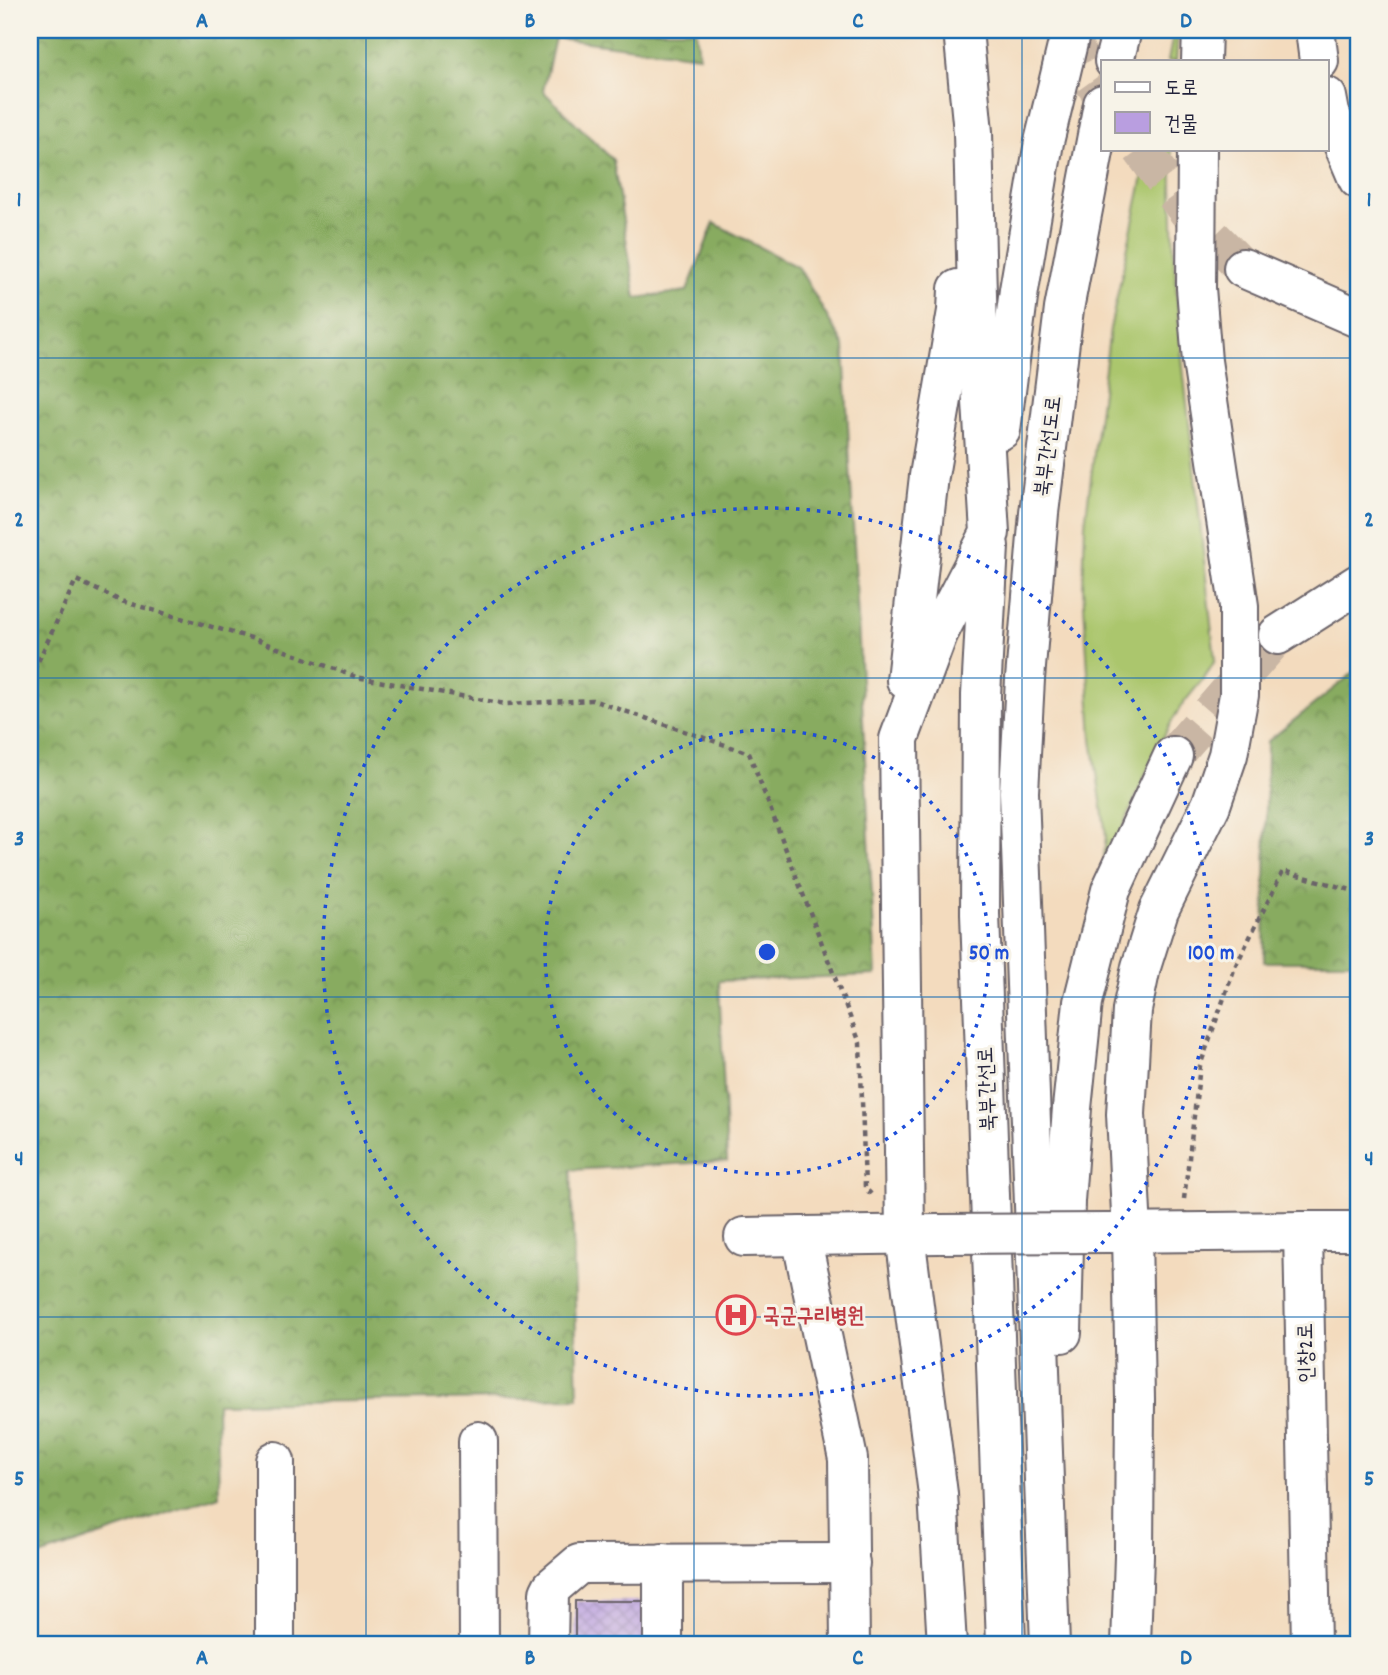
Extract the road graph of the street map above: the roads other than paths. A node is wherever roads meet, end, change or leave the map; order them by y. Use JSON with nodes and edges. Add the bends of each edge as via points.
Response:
{"nodes":[{"id":1,"x":944,"y":30,"type":"edge"},
{"id":2,"x":962,"y":30,"type":"edge"},
{"id":3,"x":1071,"y":30,"type":"edge"},
{"id":4,"x":1122,"y":30,"type":"edge"},
{"id":5,"x":1202,"y":30,"type":"edge"},
{"id":6,"x":1315,"y":30,"type":"edge"},
{"id":7,"x":1114,"y":60,"type":"edge"},
{"id":8,"x":1200,"y":60,"type":"edge"},
{"id":9,"x":1320,"y":60,"type":"edge"},
{"id":10,"x":1328,"y":103,"type":"edge"},
{"id":11,"x":1101,"y":115,"type":"edge"},
{"id":12,"x":1197,"y":150,"type":"edge"},
{"id":13,"x":1358,"y":179,"type":"edge"},
{"id":14,"x":1243,"y":268,"type":"tunnel mouth"},
{"id":15,"x":1358,"y":318,"type":"edge"},
{"id":16,"x":990,"y":533,"type":"junction"},
{"id":17,"x":1358,"y":584,"type":"edge"},
{"id":18,"x":1278,"y":635,"type":"tunnel mouth"},
{"id":19,"x":899,"y":739,"type":"junction"},
{"id":20,"x":1173,"y":756,"type":"tunnel mouth"},
{"id":21,"x":1019,"y":792,"type":"joint"},
{"id":22,"x":1303,"y":1231,"type":"junction"},
{"id":23,"x":1358,"y":1231,"type":"edge"},
{"id":24,"x":1121,"y":1233,"type":"junction"},
{"id":25,"x":923,"y":1234,"type":"junction"},
{"id":26,"x":801,"y":1236,"type":"junction"},
{"id":27,"x":744,"y":1237,"type":"dead end"},
{"id":28,"x":478,"y":1441,"type":"dead end"},
{"id":29,"x":275,"y":1461,"type":"dead end"},
{"id":30,"x":1046,"y":1548,"type":"junction"},
{"id":31,"x":663,"y":1563,"type":"junction"},
{"id":32,"x":850,"y":1563,"type":"junction"},
{"id":33,"x":275,"y":1645,"type":"edge"},
{"id":34,"x":479,"y":1645,"type":"edge"},
{"id":35,"x":548,"y":1645,"type":"edge"},
{"id":36,"x":663,"y":1645,"type":"edge"},
{"id":37,"x":850,"y":1645,"type":"edge"},
{"id":38,"x":947,"y":1645,"type":"edge"},
{"id":39,"x":1006,"y":1645,"type":"edge"},
{"id":40,"x":1051,"y":1645,"type":"edge"},
{"id":41,"x":1131,"y":1645,"type":"edge"},
{"id":42,"x":1311,"y":1645,"type":"edge"}],
"edges":[{"from":1,"to":19,"type":"main road","via":[[966,170],[957,311],[929,476]]},
{"from":2,"to":16,"type":"main road","via":[[973,132],[978,336]]},
{"from":3,"to":16,"type":"main road","via":[[1044,142],[1021,277]]},
{"from":4,"to":7,"type":"main road"},
{"from":5,"to":8,"type":"main road"},
{"from":6,"to":9,"type":"main road"},
{"from":10,"to":13,"type":"main road"},
{"from":11,"to":21,"type":"main road","name":"북부간선도로","via":[[1065,309],[1039,513]]},
{"from":12,"to":24,"type":"main road","via":[[1197,300],[1239,606],[1239,695],[1228,755],[1211,805],[1159,910],[1141,967],[1132,1010]]},
{"from":14,"to":15,"type":"main road"},
{"from":16,"to":19,"type":"main road","via":[[938,634]]},
{"from":16,"to":39,"type":"main road","name":"북부간선로","via":[[981,695],[980,914]]},
{"from":17,"to":18,"type":"main road"},
{"from":19,"to":25,"type":"main road"},
{"from":20,"to":30,"type":"main road","via":[[1111,890],[1083,1002],[1065,1201],[1062,1365]]},
{"from":21,"to":30,"type":"main road","name":"북부간선로"},
{"from":22,"to":23,"type":"main road"},
{"from":22,"to":24,"type":"main road"},
{"from":22,"to":42,"type":"main road","name":"인창2로"},
{"from":24,"to":25,"type":"main road","bridge":true},
{"from":24,"to":41,"type":"main road","via":[[1135,1438]]},
{"from":25,"to":26,"type":"main road"},
{"from":25,"to":38,"type":"main road"},
{"from":26,"to":27,"type":"main road"},
{"from":26,"to":32,"type":"main road","via":[[847,1447]]},
{"from":28,"to":34,"type":"main road"},
{"from":29,"to":33,"type":"main road"},
{"from":30,"to":40,"type":"main road","name":"북부간선로"},
{"from":31,"to":32,"type":"main road"},
{"from":31,"to":35,"type":"main road","via":[[573,1567],[549,1593]]},
{"from":31,"to":36,"type":"main road"},
{"from":32,"to":37,"type":"main road"}]}
